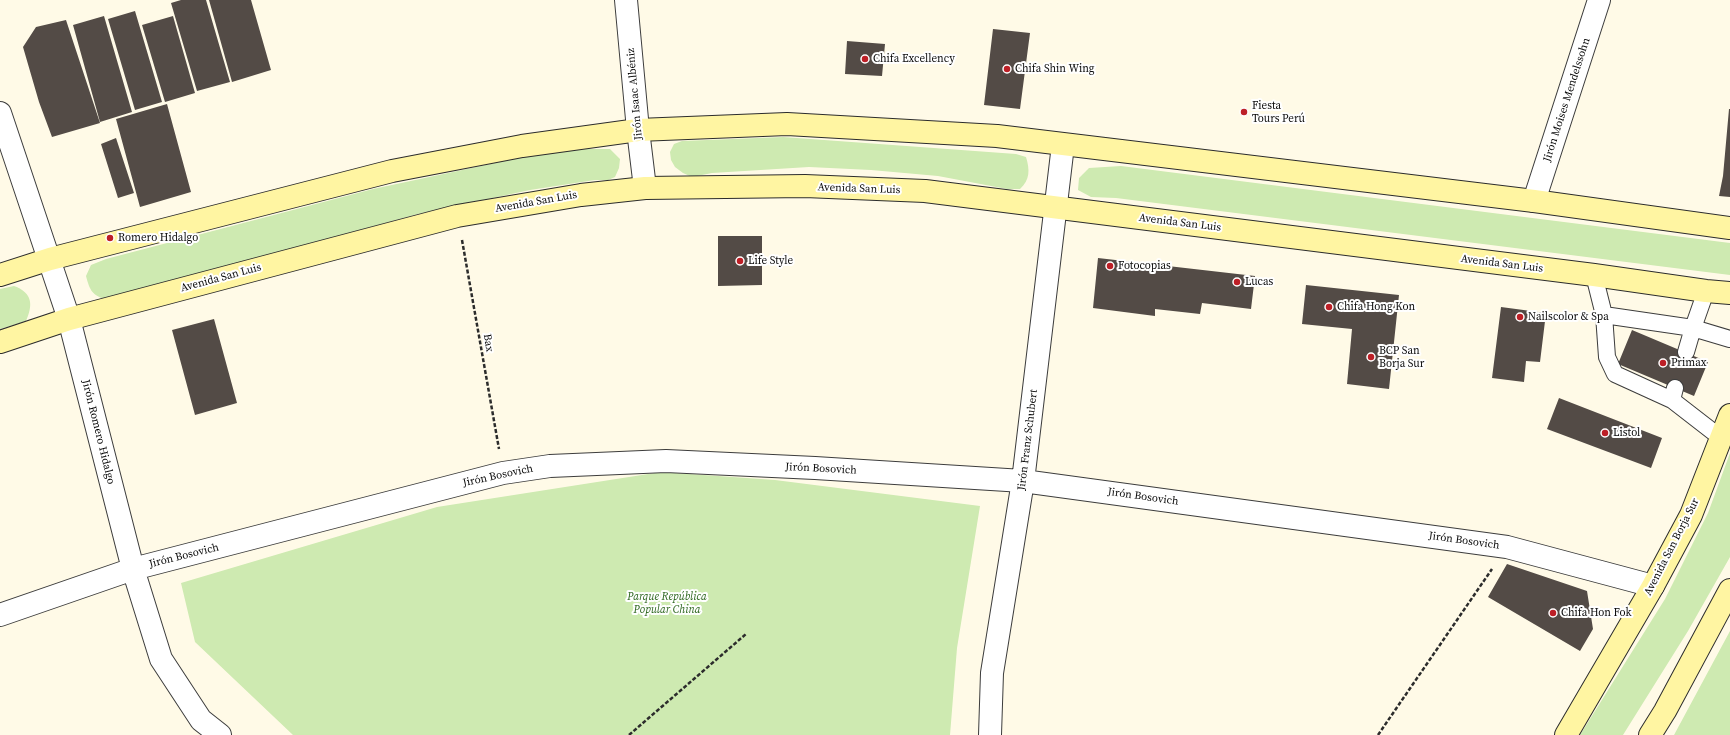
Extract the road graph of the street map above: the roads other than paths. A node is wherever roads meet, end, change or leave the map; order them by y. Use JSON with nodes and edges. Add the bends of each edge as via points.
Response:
{"nodes":[{"id":1,"x":626,"y":0,"type":"edge"},
{"id":2,"x":1599,"y":0,"type":"edge"},
{"id":3,"x":0,"y":113,"type":"edge"},
{"id":4,"x":638,"y":130,"type":"junction"},
{"id":5,"x":1063,"y":145,"type":"junction"},
{"id":6,"x":645,"y":188,"type":"junction"},
{"id":7,"x":1534,"y":201,"type":"junction"},
{"id":8,"x":1056,"y":208,"type":"junction"},
{"id":9,"x":1730,"y":228,"type":"edge"},
{"id":10,"x":50,"y":259,"type":"junction"},
{"id":11,"x":0,"y":275,"type":"edge"},
{"id":12,"x":1594,"y":275,"type":"junction"},
{"id":13,"x":1706,"y":291,"type":"junction"},
{"id":14,"x":1730,"y":293,"type":"edge"},
{"id":15,"x":1604,"y":315,"type":"junction"},
{"id":16,"x":69,"y":319,"type":"junction"},
{"id":17,"x":1693,"y":328,"type":"junction"},
{"id":18,"x":1730,"y":339,"type":"edge"},
{"id":19,"x":0,"y":342,"type":"edge"},
{"id":20,"x":1686,"y":352,"type":"dead end"},
{"id":21,"x":1730,"y":415,"type":"edge"},
{"id":22,"x":1722,"y":438,"type":"junction"},
{"id":23,"x":1023,"y":481,"type":"junction"},
{"id":24,"x":133,"y":568,"type":"junction"},
{"id":25,"x":1653,"y":586,"type":"junction"},
{"id":26,"x":1730,"y":590,"type":"edge"},
{"id":27,"x":0,"y":615,"type":"edge"},
{"id":28,"x":220,"y":735,"type":"edge"},
{"id":29,"x":990,"y":735,"type":"edge"},
{"id":30,"x":1566,"y":735,"type":"edge"},
{"id":31,"x":1650,"y":735,"type":"edge"}],
"edges":[{"from":1,"to":4,"type":"street","name":"Jirón Isaac Albéniz"},
{"from":2,"to":7,"type":"street","name":"Jirón Moises Mendelssohn"},
{"from":3,"to":10,"type":"street","name":"Jirón Romero Hidalgo","via":[[40,236]]},
{"from":4,"to":5,"type":"main road","via":[[787,124],[996,136]]},
{"from":4,"to":6,"type":"street","name":"Jirón Isaac Albéniz"},
{"from":4,"to":10,"type":"main road","via":[[522,146],[392,171]]},
{"from":5,"to":7,"type":"main road"},
{"from":5,"to":8,"type":"street","name":"Jirón Franz Schubert"},
{"from":6,"to":8,"type":"main road","name":"Avenida San Luis","via":[[806,186],[925,191]]},
{"from":6,"to":16,"type":"main road","name":"Avenida San Luis","via":[[581,194],[457,216]]},
{"from":7,"to":9,"type":"main road"},
{"from":8,"to":12,"type":"main road","name":"Avenida San Luis"},
{"from":8,"to":23,"type":"street","name":"Jirón Franz Schubert"},
{"from":10,"to":11,"type":"main road"},
{"from":10,"to":16,"type":"street","name":"Jirón Romero Hidalgo"},
{"from":12,"to":13,"type":"main road","name":"Avenida San Luis"},
{"from":12,"to":15,"type":"lane"},
{"from":13,"to":14,"type":"main road","name":"Avenida San Luis"},
{"from":13,"to":17,"type":"lane"},
{"from":15,"to":17,"type":"lane"},
{"from":15,"to":22,"type":"lane","via":[[1607,357],[1615,374],[1673,394]]},
{"from":16,"to":19,"type":"main road","name":"Avenida San Luis"},
{"from":16,"to":24,"type":"street","name":"Jirón Romero Hidalgo"},
{"from":17,"to":18,"type":"lane"},
{"from":17,"to":20,"type":"lane"},
{"from":21,"to":22,"type":"main road","name":"Avenida San Borja Sur"},
{"from":22,"to":25,"type":"main road","name":"Avenida San Borja Sur","via":[[1691,515]]},
{"from":23,"to":24,"type":"street","name":"Jirón Bosovich","via":[[666,461],[550,466],[503,473]]},
{"from":23,"to":25,"type":"street","name":"Jirón Bosovich","via":[[1508,547]]},
{"from":23,"to":29,"type":"street","name":"Jirón Franz Schubert","via":[[992,673]]},
{"from":24,"to":27,"type":"street","name":"Jirón Bosovich"},
{"from":24,"to":28,"type":"street","name":"Jirón Romero Hidalgo","via":[[161,659],[201,720]]},
{"from":25,"to":30,"type":"main road","name":"Avenida San Borja Sur"},
{"from":26,"to":31,"type":"main road"}]}
